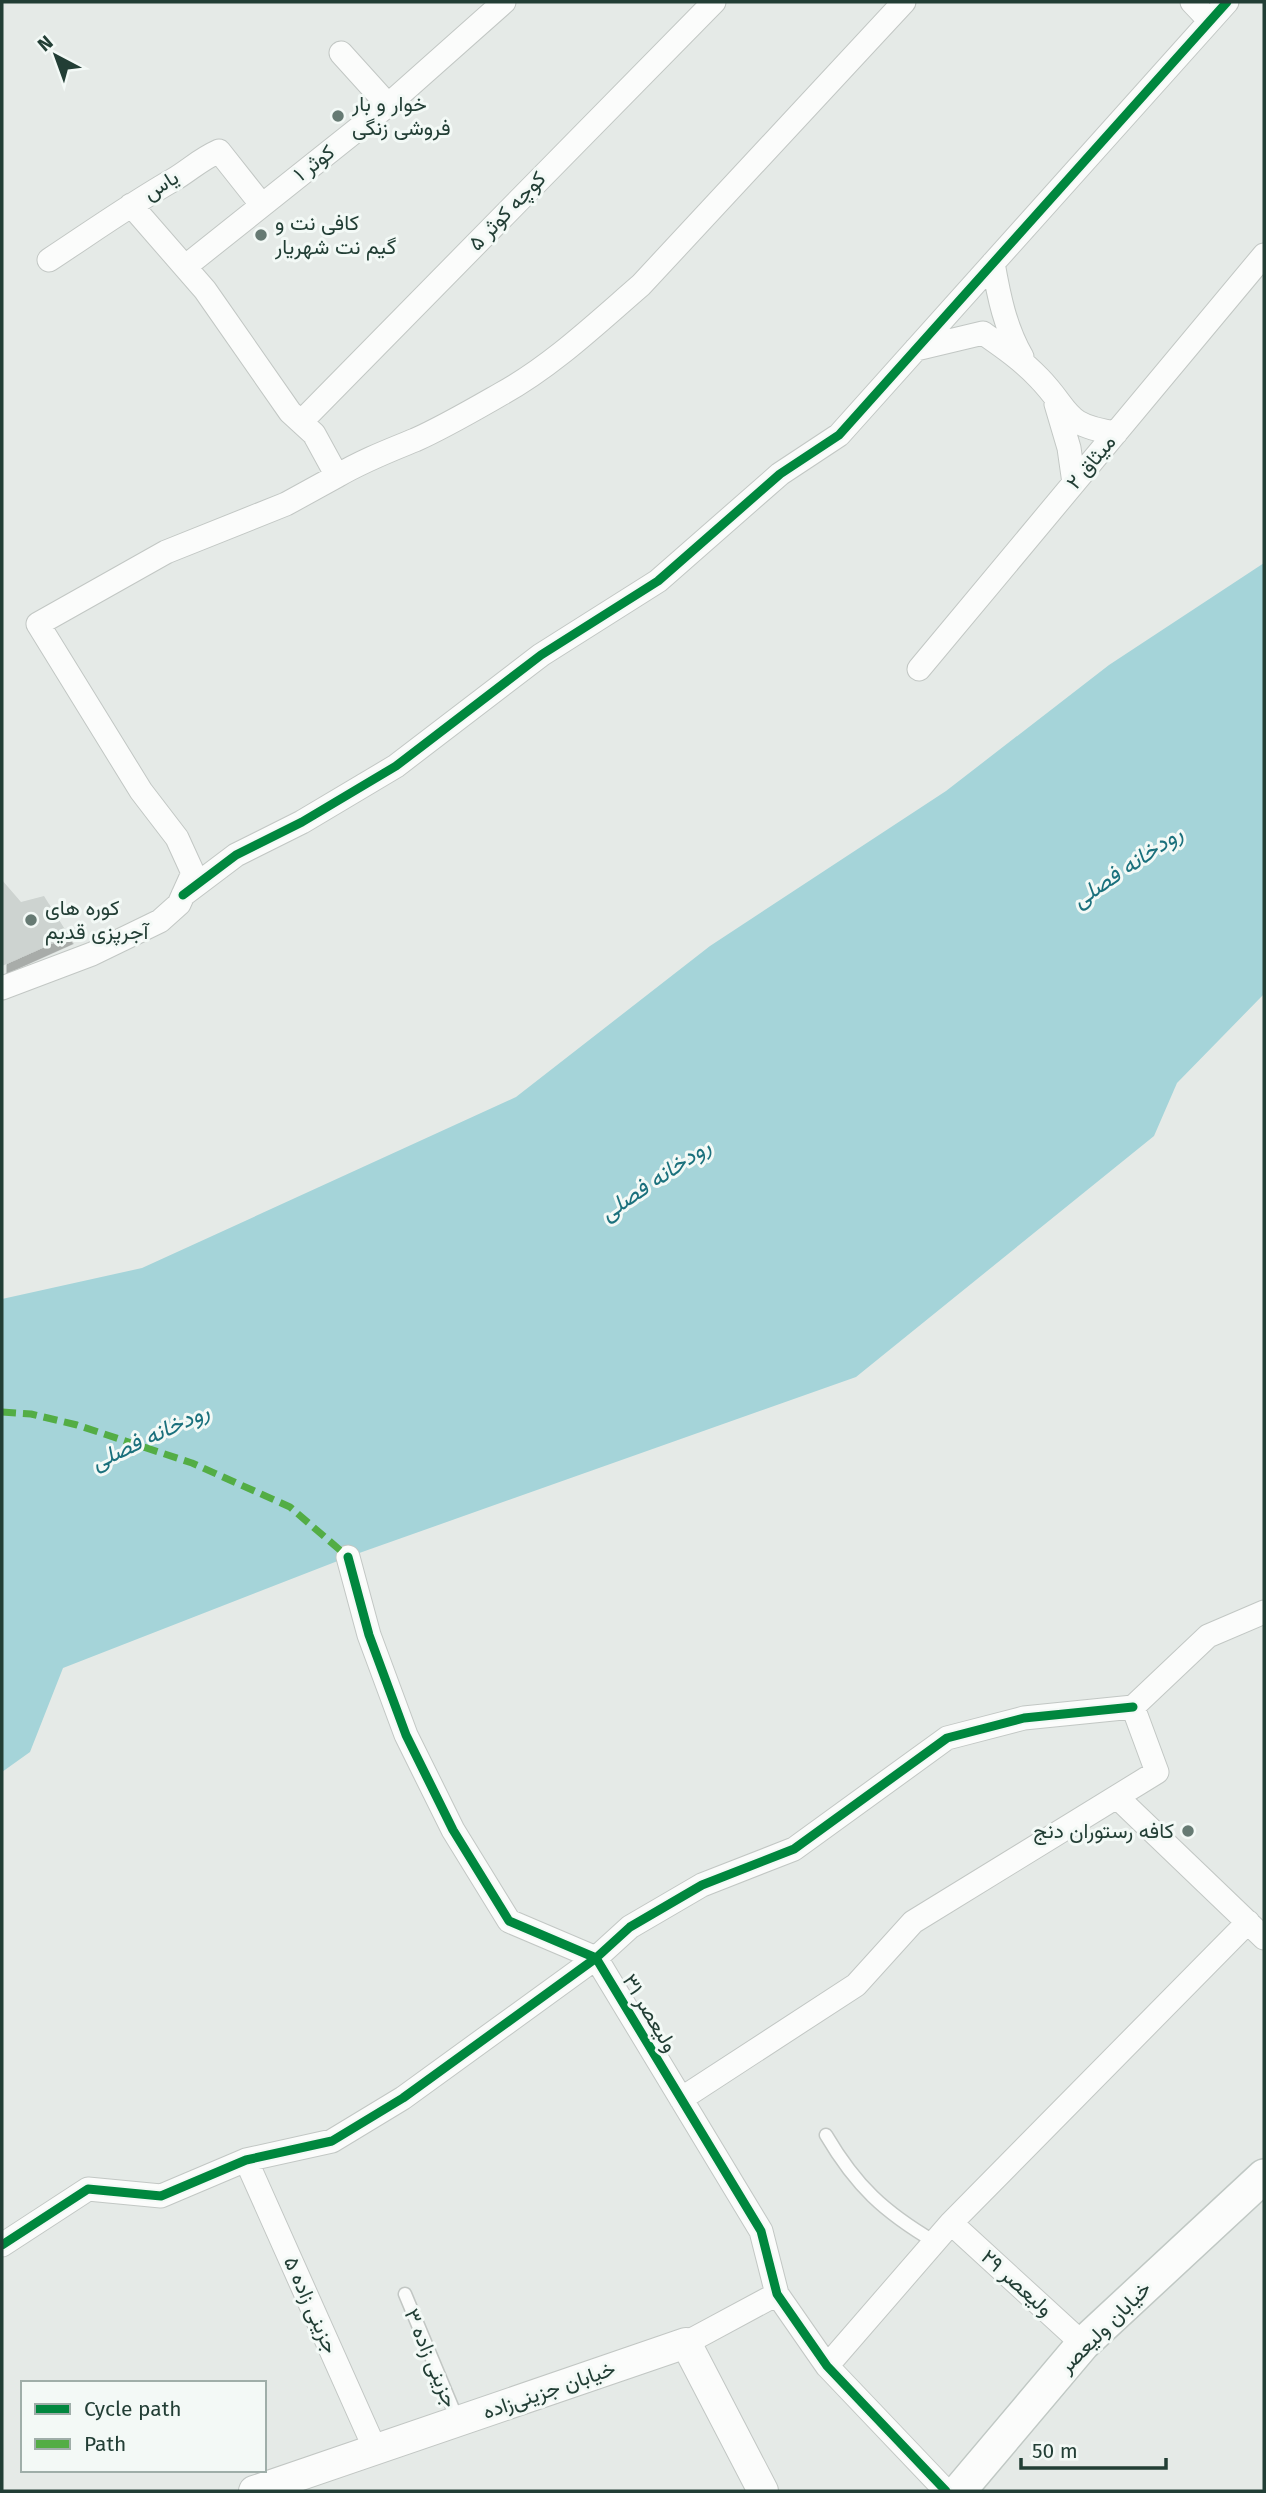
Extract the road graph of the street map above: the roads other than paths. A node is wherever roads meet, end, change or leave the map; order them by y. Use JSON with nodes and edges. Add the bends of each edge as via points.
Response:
{"nodes":[{"id":1,"x":504,"y":2,"type":"edge"},
{"id":2,"x":714,"y":2,"type":"edge"},
{"id":3,"x":904,"y":2,"type":"edge"},
{"id":4,"x":1192,"y":2,"type":"edge"},
{"id":5,"x":1227,"y":2,"type":"edge"},
{"id":6,"x":1210,"y":21,"type":"junction"},
{"id":7,"x":341,"y":53,"type":"dead end"},
{"id":8,"x":388,"y":105,"type":"junction"},
{"id":9,"x":261,"y":204,"type":"junction"},
{"id":10,"x":131,"y":205,"type":"junction"},
{"id":11,"x":1264,"y":255,"type":"edge"},
{"id":12,"x":49,"y":260,"type":"dead end"},
{"id":13,"x":993,"y":263,"type":"junction"},
{"id":14,"x":186,"y":266,"type":"junction"},
{"id":15,"x":916,"y":349,"type":"junction"},
{"id":16,"x":1027,"y":366,"type":"junction"},
{"id":17,"x":1055,"y":397,"type":"junction"},
{"id":18,"x":301,"y":422,"type":"junction"},
{"id":19,"x":1116,"y":433,"type":"junction"},
{"id":20,"x":337,"y":476,"type":"junction"},
{"id":21,"x":1074,"y":483,"type":"junction"},
{"id":22,"x":919,"y":669,"type":"dead end"},
{"id":23,"x":183,"y":895,"type":"junction"},
{"id":24,"x":2,"y":988,"type":"edge"},
{"id":25,"x":348,"y":1558,"type":"dead end"},
{"id":26,"x":1264,"y":1612,"type":"edge"},
{"id":27,"x":1133,"y":1707,"type":"junction"},
{"id":28,"x":1117,"y":1797,"type":"junction"},
{"id":29,"x":1256,"y":1930,"type":"edge"},
{"id":30,"x":596,"y":1958,"type":"junction"},
{"id":31,"x":681,"y":2099,"type":"junction"},
{"id":32,"x":826,"y":2134,"type":"dead end"},
{"id":33,"x":246,"y":2160,"type":"junction"},
{"id":34,"x":1264,"y":2176,"type":"edge"},
{"id":35,"x":951,"y":2223,"type":"junction"},
{"id":36,"x":935,"y":2242,"type":"junction"},
{"id":37,"x":2,"y":2245,"type":"edge"},
{"id":38,"x":405,"y":2294,"type":"dead end"},
{"id":39,"x":777,"y":2294,"type":"junction"},
{"id":40,"x":686,"y":2343,"type":"junction"},
{"id":41,"x":1083,"y":2344,"type":"junction"},
{"id":42,"x":827,"y":2366,"type":"junction"},
{"id":43,"x":458,"y":2421,"type":"junction"},
{"id":44,"x":376,"y":2449,"type":"junction"},
{"id":45,"x":254,"y":2491,"type":"edge"},
{"id":46,"x":763,"y":2491,"type":"edge"},
{"id":47,"x":946,"y":2491,"type":"edge"},
{"id":48,"x":959,"y":2491,"type":"edge"}],
"edges":[{"from":1,"to":8,"type":"street","name":"کوثر ۱"},
{"from":2,"to":18,"type":"street","name":"کوچه کوثر ۵"},
{"from":3,"to":20,"type":"street","via":[[641,285],[599,321],[504,393]]},
{"from":4,"to":6,"type":"street"},
{"from":5,"to":6,"type":"street"},
{"from":6,"to":13,"type":"street"},
{"from":7,"to":8,"type":"street"},
{"from":8,"to":9,"type":"street","name":"کوثر ۱"},
{"from":9,"to":10,"type":"street","name":"یاس","via":[[219,151],[195,161]]},
{"from":9,"to":14,"type":"street","name":"کوثر ۱"},
{"from":10,"to":12,"type":"street","name":"یاس"},
{"from":10,"to":14,"type":"street"},
{"from":11,"to":19,"type":"street","name":"میثاق ۲"},
{"from":13,"to":15,"type":"street"},
{"from":13,"to":16,"type":"street","via":[[1006,325]]},
{"from":14,"to":18,"type":"street"},
{"from":15,"to":16,"type":"street","via":[[983,334]]},
{"from":15,"to":23,"type":"street","via":[[839,435],[780,474],[658,581],[541,655],[396,766],[236,855]]},
{"from":16,"to":17,"type":"street"},
{"from":17,"to":19,"type":"street","via":[[1086,429]]},
{"from":17,"to":21,"type":"street"},
{"from":18,"to":20,"type":"street","via":[[314,434]]},
{"from":19,"to":21,"type":"street","name":"میثاق ۲"},
{"from":20,"to":23,"type":"street","via":[[286,504],[166,552],[38,624],[141,791],[177,838],[193,873]]},
{"from":21,"to":22,"type":"street","name":"میثاق ۲"},
{"from":23,"to":24,"type":"street","via":[[160,921],[92,954]]},
{"from":25,"to":30,"type":"street","via":[[369,1635],[406,1735],[460,1842],[509,1921]]},
{"from":26,"to":27,"type":"street","via":[[1208,1636]]},
{"from":27,"to":28,"type":"street","via":[[1157,1773]]},
{"from":27,"to":30,"type":"street","via":[[1024,1718],[947,1738],[794,1849],[702,1885],[630,1927]]},
{"from":28,"to":29,"type":"street"},
{"from":28,"to":31,"type":"street","via":[[913,1922],[856,1985]]},
{"from":29,"to":35,"type":"street"},
{"from":30,"to":31,"type":"street","name":"ولیعصر ۳۱"},
{"from":30,"to":33,"type":"street","via":[[403,2098],[332,2141]]},
{"from":31,"to":39,"type":"street","name":"ولیعصر ۳۱","via":[[761,2231]]},
{"from":32,"to":36,"type":"lane","via":[[845,2168],[871,2198]]},
{"from":33,"to":37,"type":"street","via":[[161,2196],[88,2189]]},
{"from":33,"to":44,"type":"street","name":"جزینی زاده ۵"},
{"from":34,"to":41,"type":"main road","name":"خیابان ولیعصر"},
{"from":35,"to":36,"type":"street"},
{"from":35,"to":41,"type":"street","name":"ولیعصر ۲۹"},
{"from":36,"to":42,"type":"street"},
{"from":38,"to":43,"type":"lane","name":"جزینی زاده ۳"},
{"from":39,"to":40,"type":"street"},
{"from":39,"to":42,"type":"street","name":"ولیعصر ۳۱"},
{"from":40,"to":43,"type":"street","name":"خیابان جزینی‌زاده"},
{"from":40,"to":46,"type":"street"},
{"from":41,"to":48,"type":"main road","name":"خیابان ولیعصر"},
{"from":42,"to":47,"type":"street","name":"ولیعصر ۳۱"},
{"from":43,"to":44,"type":"street","name":"خیابان جزینی‌زاده"},
{"from":44,"to":45,"type":"street","name":"خیابان جزینی‌زاده"}]}
